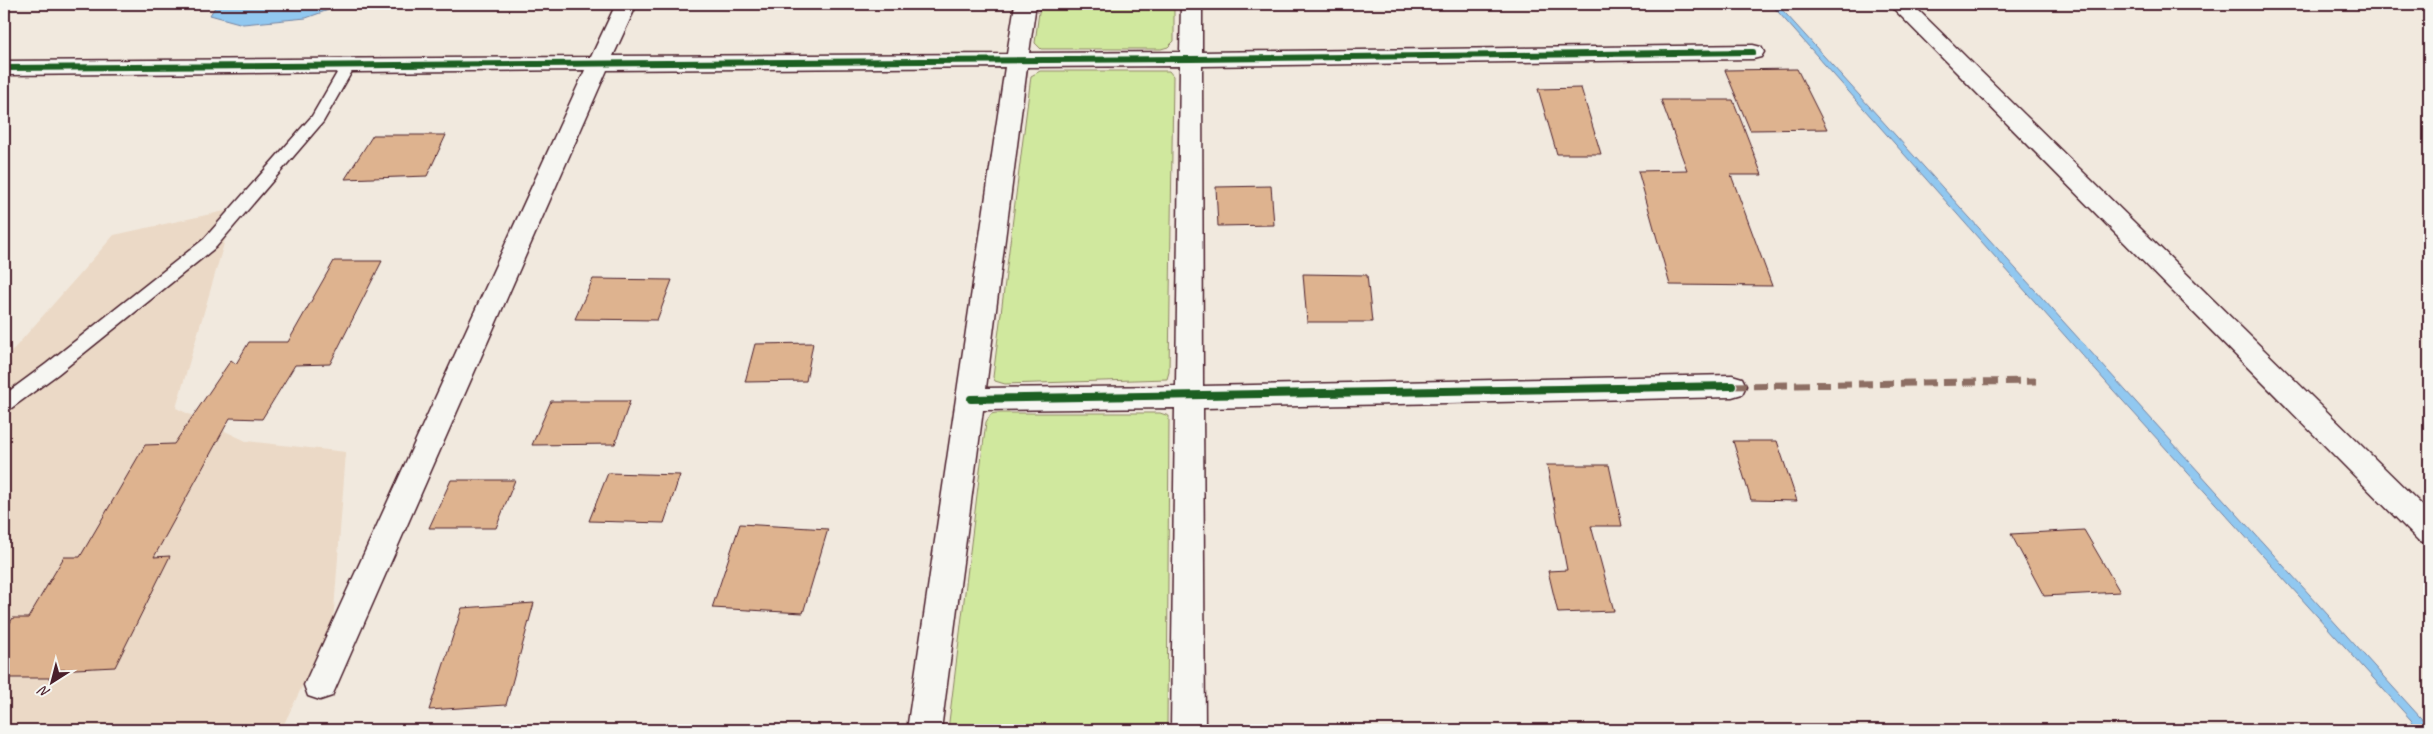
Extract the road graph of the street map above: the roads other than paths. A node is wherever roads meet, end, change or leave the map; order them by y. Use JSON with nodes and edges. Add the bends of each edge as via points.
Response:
{"nodes":[{"id":1,"x":626,"y":4,"type":"edge"},
{"id":2,"x":1025,"y":4,"type":"edge"},
{"id":3,"x":1191,"y":4,"type":"edge"},
{"id":4,"x":1900,"y":4,"type":"edge"},
{"id":5,"x":1753,"y":52,"type":"dead end"},
{"id":6,"x":1191,"y":59,"type":"junction"},
{"id":7,"x":1017,"y":61,"type":"junction"},
{"id":8,"x":598,"y":64,"type":"junction"},
{"id":9,"x":348,"y":66,"type":"junction"},
{"id":10,"x":4,"y":68,"type":"edge"},
{"id":11,"x":1732,"y":386,"type":"dead end"},
{"id":12,"x":1189,"y":397,"type":"junction"},
{"id":13,"x":970,"y":399,"type":"junction"},
{"id":14,"x":4,"y":404,"type":"edge"},
{"id":15,"x":2429,"y":531,"type":"edge"},
{"id":16,"x":320,"y":685,"type":"dead end"},
{"id":17,"x":924,"y":730,"type":"edge"},
{"id":18,"x":1188,"y":730,"type":"edge"}],
"edges":[{"from":1,"to":8,"type":"street"},
{"from":2,"to":7,"type":"street"},
{"from":3,"to":6,"type":"street"},
{"from":4,"to":15,"type":"street"},
{"from":5,"to":6,"type":"street"},
{"from":6,"to":7,"type":"street"},
{"from":6,"to":12,"type":"street"},
{"from":7,"to":8,"type":"street"},
{"from":7,"to":13,"type":"street"},
{"from":8,"to":9,"type":"street"},
{"from":8,"to":16,"type":"street"},
{"from":9,"to":10,"type":"street"},
{"from":9,"to":14,"type":"lane","via":[[318,119],[210,243]]},
{"from":11,"to":12,"type":"street"},
{"from":12,"to":13,"type":"street"},
{"from":12,"to":18,"type":"street"},
{"from":13,"to":17,"type":"street"}]}
